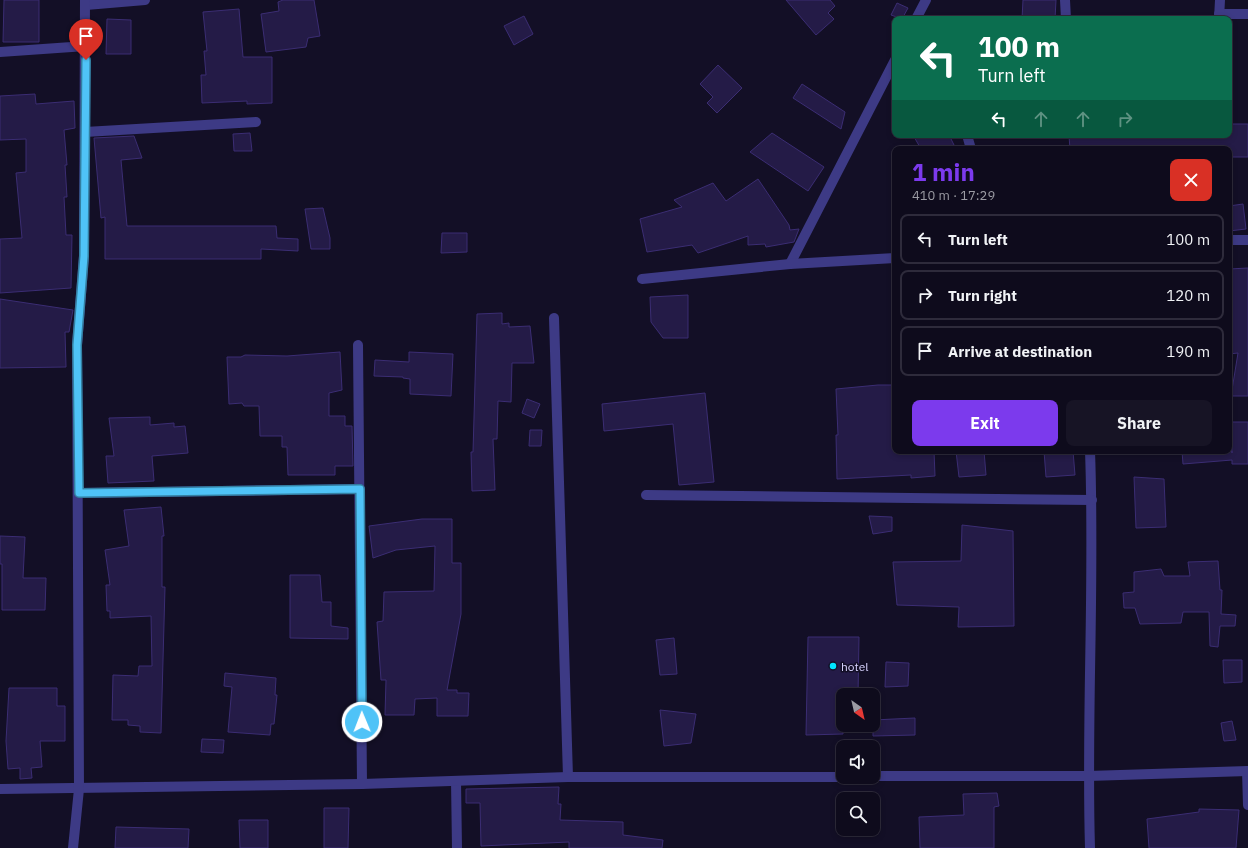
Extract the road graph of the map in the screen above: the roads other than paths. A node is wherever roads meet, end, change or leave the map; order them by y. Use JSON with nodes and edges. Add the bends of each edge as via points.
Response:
{"nodes":[{"id":1,"x":145,"y":0,"type":"edge"},
{"id":2,"x":926,"y":0,"type":"edge"},
{"id":3,"x":1065,"y":0,"type":"edge"},
{"id":4,"x":1220,"y":0,"type":"edge"},
{"id":5,"x":86,"y":2,"type":"edge"},
{"id":6,"x":1248,"y":14,"type":"edge"},
{"id":7,"x":918,"y":16,"type":"edge"},
{"id":8,"x":1066,"y":16,"type":"edge"},
{"id":9,"x":1219,"y":16,"type":"edge"},
{"id":10,"x":86,"y":46,"type":"junction"},
{"id":11,"x":0,"y":52,"type":"edge"},
{"id":12,"x":892,"y":66,"type":"edge"},
{"id":13,"x":256,"y":122,"type":"dead end"},
{"id":14,"x":85,"y":132,"type":"junction"},
{"id":15,"x":1232,"y":240,"type":"edge"},
{"id":16,"x":1248,"y":240,"type":"edge"},
{"id":17,"x":892,"y":258,"type":"edge"},
{"id":18,"x":790,"y":264,"type":"junction"},
{"id":19,"x":642,"y":279,"type":"dead end"},
{"id":20,"x":554,"y":318,"type":"dead end"},
{"id":21,"x":358,"y":345,"type":"dead end"},
{"id":22,"x":1090,"y":454,"type":"edge"},
{"id":23,"x":360,"y":489,"type":"junction"},
{"id":24,"x":79,"y":493,"type":"junction"},
{"id":25,"x":646,"y":495,"type":"dead end"},
{"id":26,"x":1092,"y":500,"type":"junction"},
{"id":27,"x":1248,"y":771,"type":"edge"},
{"id":28,"x":836,"y":776,"type":"edge"},
{"id":29,"x":880,"y":776,"type":"edge"},
{"id":30,"x":1088,"y":776,"type":"junction"},
{"id":31,"x":568,"y":777,"type":"junction"},
{"id":32,"x":456,"y":782,"type":"junction"},
{"id":33,"x":362,"y":784,"type":"junction"},
{"id":34,"x":0,"y":789,"type":"edge"},
{"id":35,"x":78,"y":789,"type":"junction"},
{"id":36,"x":1248,"y":805,"type":"edge"},
{"id":37,"x":73,"y":848,"type":"edge"},
{"id":38,"x":458,"y":848,"type":"edge"},
{"id":39,"x":1090,"y":848,"type":"edge"}],
"edges":[{"from":1,"to":5,"type":"street"},
{"from":2,"to":7,"type":"street"},
{"from":3,"to":8,"type":"street"},
{"from":4,"to":9,"type":"street"},
{"from":5,"to":10,"type":"street"},
{"from":6,"to":9,"type":"street"},
{"from":10,"to":11,"type":"street"},
{"from":10,"to":14,"type":"street"},
{"from":12,"to":18,"type":"street"},
{"from":13,"to":14,"type":"street"},
{"from":14,"to":24,"type":"street","via":[[84,256],[77,345]]},
{"from":15,"to":16,"type":"street"},
{"from":17,"to":18,"type":"street"},
{"from":18,"to":19,"type":"street"},
{"from":20,"to":31,"type":"street"},
{"from":21,"to":23,"type":"street"},
{"from":22,"to":26,"type":"street"},
{"from":23,"to":24,"type":"street"},
{"from":23,"to":33,"type":"street"},
{"from":24,"to":35,"type":"street"},
{"from":25,"to":26,"type":"street"},
{"from":26,"to":30,"type":"street"},
{"from":27,"to":30,"type":"street"},
{"from":27,"to":36,"type":"street"},
{"from":28,"to":31,"type":"street"},
{"from":29,"to":30,"type":"street"},
{"from":30,"to":39,"type":"street"},
{"from":31,"to":32,"type":"street"},
{"from":32,"to":33,"type":"street"},
{"from":32,"to":38,"type":"street"},
{"from":33,"to":35,"type":"street"},
{"from":34,"to":35,"type":"street"},
{"from":35,"to":37,"type":"street"}]}
